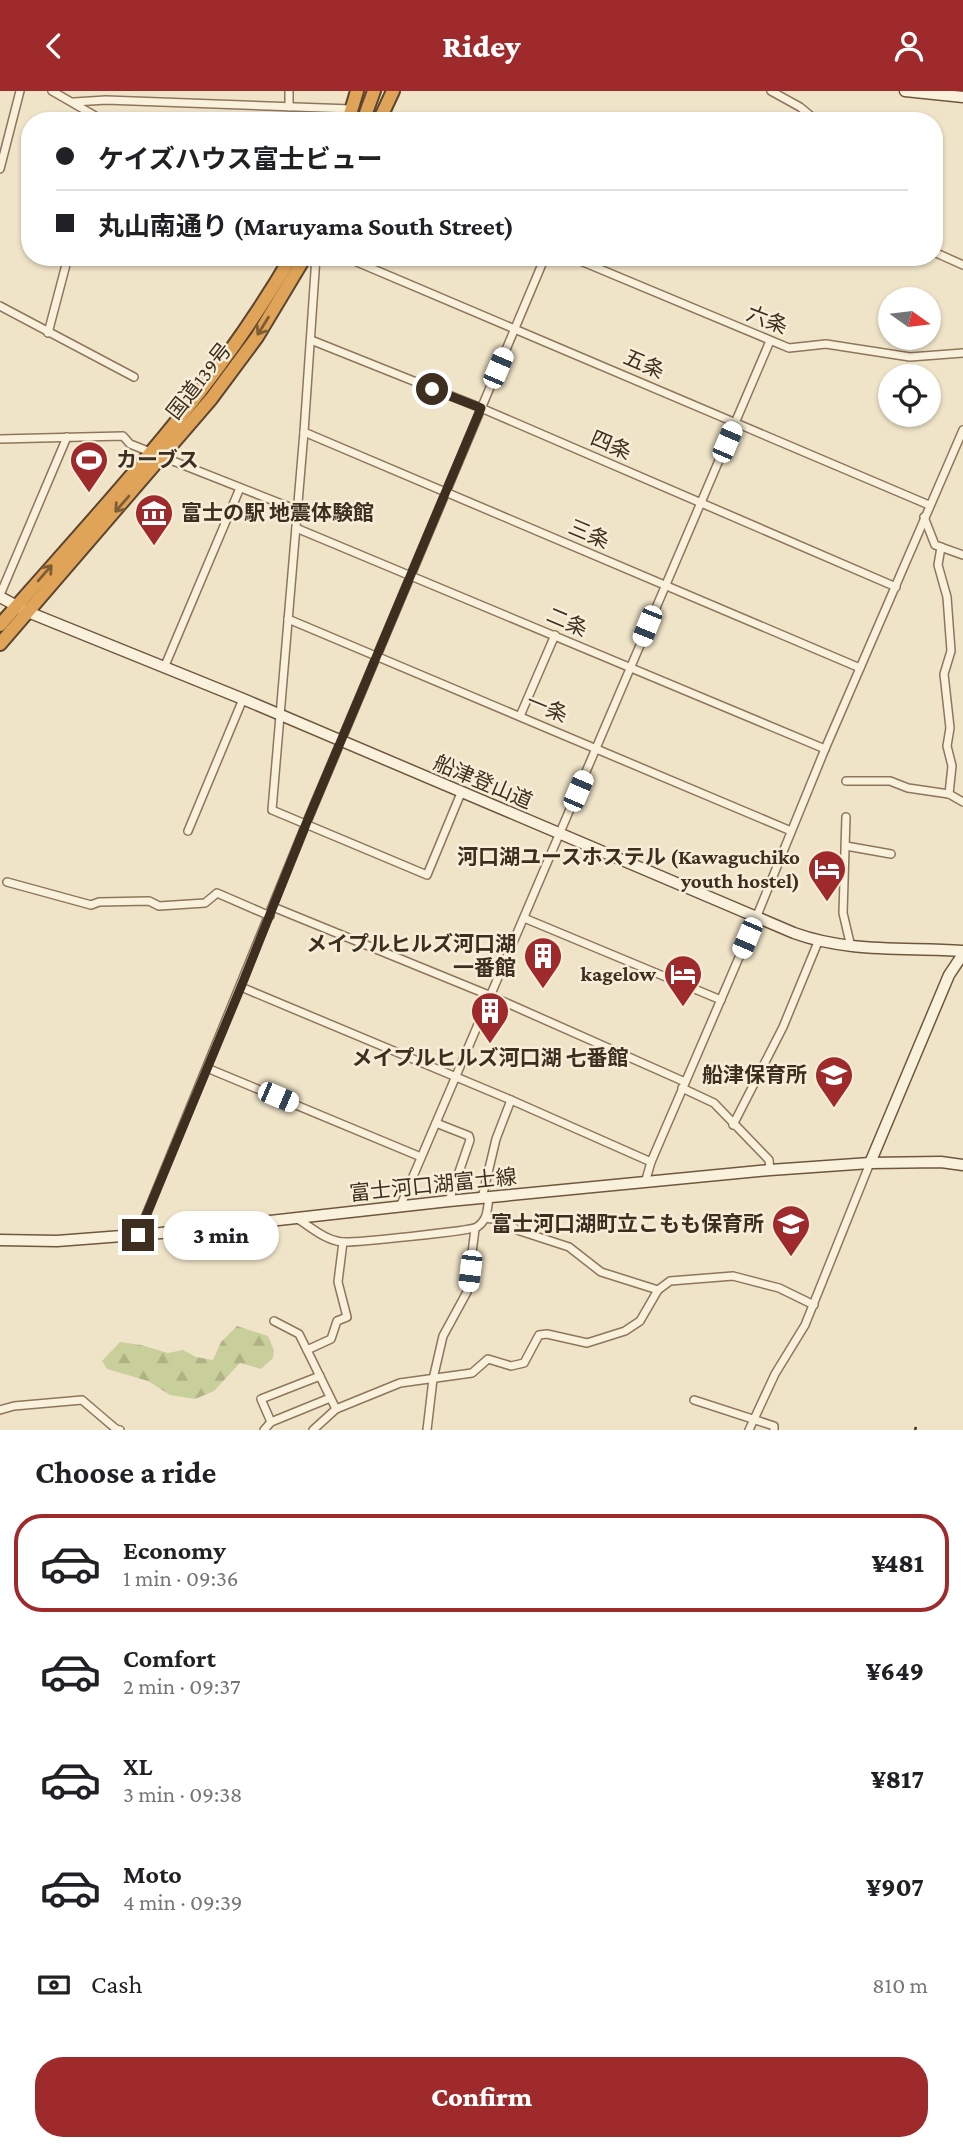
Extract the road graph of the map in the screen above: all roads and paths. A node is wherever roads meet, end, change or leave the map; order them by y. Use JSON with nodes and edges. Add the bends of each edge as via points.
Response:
{"nodes":[{"id":1,"x":20,"y":91,"type":"edge"},
{"id":2,"x":52,"y":91,"type":"edge"},
{"id":3,"x":289,"y":91,"type":"edge"},
{"id":4,"x":356,"y":91,"type":"edge"},
{"id":5,"x":374,"y":91,"type":"edge"},
{"id":6,"x":393,"y":91,"type":"edge"},
{"id":7,"x":771,"y":91,"type":"edge"},
{"id":8,"x":905,"y":91,"type":"edge"},
{"id":9,"x":963,"y":97,"type":"edge"},
{"id":10,"x":74,"y":102,"type":"junction"},
{"id":11,"x":289,"y":107,"type":"junction"},
{"id":12,"x":89,"y":112,"type":"edge"},
{"id":13,"x":327,"y":112,"type":"edge"},
{"id":14,"x":351,"y":112,"type":"edge"},
{"id":15,"x":366,"y":112,"type":"edge"},
{"id":16,"x":383,"y":112,"type":"edge"},
{"id":17,"x":806,"y":112,"type":"edge"},
{"id":18,"x":0,"y":169,"type":"edge"},
{"id":19,"x":943,"y":256,"type":"edge"},
{"id":20,"x":963,"y":265,"type":"edge"},
{"id":21,"x":66,"y":266,"type":"edge"},
{"id":22,"x":286,"y":266,"type":"edge"},
{"id":23,"x":301,"y":266,"type":"edge"},
{"id":24,"x":315,"y":266,"type":"edge"},
{"id":25,"x":367,"y":266,"type":"edge"},
{"id":26,"x":541,"y":266,"type":"edge"},
{"id":27,"x":592,"y":266,"type":"edge"},
{"id":28,"x":0,"y":306,"type":"edge"},
{"id":29,"x":515,"y":328,"type":"junction"},
{"id":30,"x":48,"y":333,"type":"junction"},
{"id":31,"x":311,"y":340,"type":"junction"},
{"id":32,"x":769,"y":341,"type":"junction"},
{"id":33,"x":963,"y":353,"type":"edge"},
{"id":34,"x":134,"y":377,"type":"dead end"},
{"id":35,"x":481,"y":408,"type":"junction"},
{"id":36,"x":735,"y":422,"type":"junction"},
{"id":37,"x":963,"y":431,"type":"edge"},
{"id":38,"x":304,"y":432,"type":"junction"},
{"id":39,"x":67,"y":437,"type":"junction"},
{"id":40,"x":0,"y":439,"type":"edge"},
{"id":41,"x":158,"y":455,"type":"junction"},
{"id":42,"x":240,"y":488,"type":"junction"},
{"id":43,"x":446,"y":492,"type":"junction"},
{"id":44,"x":701,"y":502,"type":"junction"},
{"id":45,"x":929,"y":505,"type":"junction"},
{"id":46,"x":297,"y":510,"type":"junction"},
{"id":47,"x":924,"y":517,"type":"junction"},
{"id":48,"x":296,"y":528,"type":"junction"},
{"id":49,"x":941,"y":547,"type":"junction"},
{"id":50,"x":963,"y":555,"type":"edge"},
{"id":51,"x":411,"y":576,"type":"junction"},
{"id":52,"x":664,"y":585,"type":"junction"},
{"id":53,"x":896,"y":587,"type":"junction"},
{"id":54,"x":0,"y":596,"type":"edge"},
{"id":55,"x":22,"y":609,"type":"junction"},
{"id":56,"x":288,"y":619,"type":"junction"},
{"id":57,"x":0,"y":625,"type":"edge"},
{"id":58,"x":555,"y":635,"type":"junction"},
{"id":59,"x":0,"y":644,"type":"edge"},
{"id":60,"x":377,"y":657,"type":"junction"},
{"id":61,"x":164,"y":668,"type":"junction"},
{"id":62,"x":630,"y":668,"type":"junction"},
{"id":63,"x":860,"y":668,"type":"junction"},
{"id":64,"x":243,"y":699,"type":"junction"},
{"id":65,"x":280,"y":715,"type":"junction"},
{"id":66,"x":520,"y":716,"type":"junction"},
{"id":67,"x":341,"y":743,"type":"junction"},
{"id":68,"x":597,"y":748,"type":"junction"},
{"id":69,"x":825,"y":749,"type":"junction"},
{"id":70,"x":846,"y":781,"type":"dead end"},
{"id":71,"x":461,"y":793,"type":"junction"},
{"id":72,"x":949,"y":794,"type":"junction"},
{"id":73,"x":963,"y":802,"type":"edge"},
{"id":74,"x":846,"y":817,"type":"dead end"},
{"id":75,"x":306,"y":824,"type":"junction"},
{"id":76,"x":188,"y":831,"type":"dead end"},
{"id":77,"x":791,"y":831,"type":"junction"},
{"id":78,"x":560,"y":835,"type":"junction"},
{"id":79,"x":846,"y":846,"type":"junction"},
{"id":80,"x":891,"y":854,"type":"dead end"},
{"id":81,"x":7,"y":882,"type":"dead end"},
{"id":82,"x":273,"y":907,"type":"junction"},
{"id":83,"x":270,"y":916,"type":"junction"},
{"id":84,"x":524,"y":918,"type":"junction"},
{"id":85,"x":756,"y":918,"type":"junction"},
{"id":86,"x":818,"y":941,"type":"junction"},
{"id":87,"x":851,"y":947,"type":"junction"},
{"id":88,"x":963,"y":952,"type":"edge"},
{"id":89,"x":241,"y":987,"type":"junction"},
{"id":90,"x":491,"y":996,"type":"junction"},
{"id":91,"x":721,"y":1000,"type":"junction"},
{"id":92,"x":207,"y":1068,"type":"junction"},
{"id":93,"x":456,"y":1077,"type":"junction"},
{"id":94,"x":683,"y":1085,"type":"junction"},
{"id":95,"x":511,"y":1100,"type":"junction"},
{"id":96,"x":436,"y":1123,"type":"junction"},
{"id":97,"x":733,"y":1125,"type":"junction"},
{"id":98,"x":421,"y":1157,"type":"junction"},
{"id":99,"x":651,"y":1162,"type":"junction"},
{"id":100,"x":870,"y":1163,"type":"junction"},
{"id":101,"x":963,"y":1165,"type":"edge"},
{"id":102,"x":769,"y":1170,"type":"junction"},
{"id":103,"x":645,"y":1183,"type":"junction"},
{"id":104,"x":485,"y":1198,"type":"junction"},
{"id":105,"x":449,"y":1201,"type":"junction"},
{"id":106,"x":400,"y":1207,"type":"junction"},
{"id":107,"x":486,"y":1218,"type":"junction"},
{"id":108,"x":298,"y":1219,"type":"junction"},
{"id":109,"x":475,"y":1229,"type":"junction"},
{"id":110,"x":138,"y":1235,"type":"junction"},
{"id":111,"x":0,"y":1240,"type":"edge"},
{"id":112,"x":343,"y":1242,"type":"junction"},
{"id":113,"x":658,"y":1290,"type":"junction"},
{"id":114,"x":814,"y":1305,"type":"junction"},
{"id":115,"x":274,"y":1321,"type":"dead end"},
{"id":116,"x":307,"y":1350,"type":"junction"},
{"id":117,"x":320,"y":1376,"type":"junction"},
{"id":118,"x":433,"y":1379,"type":"junction"},
{"id":119,"x":330,"y":1398,"type":"junction"},
{"id":120,"x":694,"y":1399,"type":"dead end"},
{"id":121,"x":337,"y":1409,"type":"junction"},
{"id":122,"x":0,"y":1410,"type":"edge"},
{"id":123,"x":754,"y":1420,"type":"junction"},
{"id":124,"x":271,"y":1422,"type":"junction"},
{"id":125,"x":120,"y":1430,"type":"edge"},
{"id":126,"x":264,"y":1430,"type":"edge"},
{"id":127,"x":313,"y":1430,"type":"edge"},
{"id":128,"x":427,"y":1430,"type":"edge"},
{"id":129,"x":749,"y":1430,"type":"edge"},
{"id":130,"x":774,"y":1430,"type":"edge"}],
"edges":[{"from":1,"to":18,"type":"street"},
{"from":2,"to":10,"type":"street"},
{"from":3,"to":11,"type":"street"},
{"from":4,"to":14,"type":"highway"},
{"from":5,"to":15,"type":"highway"},
{"from":6,"to":16,"type":"highway"},
{"from":7,"to":17,"type":"street"},
{"from":8,"to":9,"type":"main road"},
{"from":10,"to":11,"type":"street"},
{"from":10,"to":12,"type":"street"},
{"from":11,"to":13,"type":"street"},
{"from":19,"to":20,"type":"street"},
{"from":21,"to":30,"type":"street"},
{"from":22,"to":41,"type":"highway","name":"国道139号","via":[[245,333]]},
{"from":23,"to":41,"type":"highway","name":"国道139号","one_way":true,"via":[[234,368]]},
{"from":24,"to":31,"type":"street"},
{"from":25,"to":29,"type":"street","name":"五条"},
{"from":26,"to":29,"type":"street"},
{"from":27,"to":32,"type":"street","name":"六条"},
{"from":28,"to":30,"type":"street"},
{"from":29,"to":35,"type":"street"},
{"from":29,"to":36,"type":"street","name":"五条"},
{"from":30,"to":34,"type":"street"},
{"from":31,"to":35,"type":"street","name":"四条"},
{"from":31,"to":38,"type":"street"},
{"from":32,"to":33,"type":"street","name":"六条","via":[[789,348],[826,344],[910,357]]},
{"from":32,"to":36,"type":"street"},
{"from":35,"to":43,"type":"street"},
{"from":35,"to":44,"type":"street","name":"四条"},
{"from":36,"to":44,"type":"street"},
{"from":36,"to":45,"type":"street","name":"五条"},
{"from":37,"to":45,"type":"street"},
{"from":38,"to":43,"type":"street","name":"三条"},
{"from":38,"to":46,"type":"street"},
{"from":39,"to":40,"type":"street"},
{"from":39,"to":41,"type":"street","via":[[123,436],[130,444]]},
{"from":39,"to":54,"type":"street"},
{"from":41,"to":42,"type":"street"},
{"from":41,"to":55,"type":"highway","name":"国道139号"},
{"from":42,"to":46,"type":"street"},
{"from":42,"to":61,"type":"street"},
{"from":43,"to":51,"type":"street"},
{"from":43,"to":52,"type":"street","name":"三条"},
{"from":44,"to":52,"type":"street"},
{"from":44,"to":53,"type":"street","name":"四条"},
{"from":45,"to":47,"type":"street"},
{"from":46,"to":48,"type":"street"},
{"from":47,"to":49,"type":"street"},
{"from":47,"to":53,"type":"street"},
{"from":48,"to":51,"type":"street","name":"二条"},
{"from":48,"to":56,"type":"street"},
{"from":49,"to":50,"type":"street"},
{"from":49,"to":72,"type":"street","via":[[938,565],[947,597],[951,651],[944,674],[952,766]]},
{"from":51,"to":58,"type":"street","name":"二条"},
{"from":51,"to":60,"type":"street"},
{"from":52,"to":62,"type":"street"},
{"from":52,"to":63,"type":"street","name":"三条"},
{"from":53,"to":63,"type":"street"},
{"from":54,"to":55,"type":"main road","name":"船津登山道"},
{"from":55,"to":57,"type":"highway","name":"国道139号"},
{"from":55,"to":59,"type":"highway","name":"国道139号"},
{"from":55,"to":61,"type":"main road","name":"船津登山道"},
{"from":56,"to":60,"type":"street","name":"一条"},
{"from":56,"to":65,"type":"street"},
{"from":58,"to":62,"type":"street","name":"二条"},
{"from":58,"to":66,"type":"street"},
{"from":60,"to":66,"type":"street","name":"一条"},
{"from":60,"to":67,"type":"street"},
{"from":61,"to":64,"type":"main road","name":"船津登山道"},
{"from":62,"to":68,"type":"street"},
{"from":62,"to":69,"type":"street","name":"二条"},
{"from":63,"to":69,"type":"street"},
{"from":64,"to":65,"type":"main road","name":"船津登山道"},
{"from":64,"to":76,"type":"street"},
{"from":65,"to":67,"type":"main road","name":"船津登山道"},
{"from":65,"to":75,"type":"street","via":[[272,810]]},
{"from":66,"to":68,"type":"street","name":"一条"},
{"from":67,"to":71,"type":"main road","name":"船津登山道"},
{"from":67,"to":75,"type":"street"},
{"from":68,"to":77,"type":"street","name":"一条"},
{"from":68,"to":78,"type":"street"},
{"from":69,"to":77,"type":"street"},
{"from":70,"to":72,"type":"street","via":[[890,781]]},
{"from":71,"to":75,"type":"street","via":[[427,875]]},
{"from":71,"to":78,"type":"main road","name":"船津登山道"},
{"from":72,"to":73,"type":"street"},
{"from":74,"to":79,"type":"street"},
{"from":75,"to":82,"type":"street"},
{"from":77,"to":85,"type":"street"},
{"from":78,"to":84,"type":"street"},
{"from":78,"to":85,"type":"main road","name":"船津登山道"},
{"from":79,"to":80,"type":"street"},
{"from":79,"to":87,"type":"street","via":[[843,913]]},
{"from":81,"to":83,"type":"street","via":[[91,905],[205,903],[217,893]]},
{"from":82,"to":83,"type":"street"},
{"from":82,"to":90,"type":"street"},
{"from":83,"to":89,"type":"street"},
{"from":84,"to":90,"type":"street"},
{"from":84,"to":91,"type":"street"},
{"from":85,"to":86,"type":"main road","name":"船津登山道"},
{"from":85,"to":91,"type":"street"},
{"from":86,"to":87,"type":"main road","name":"船津登山道"},
{"from":86,"to":97,"type":"street","via":[[783,1027]]},
{"from":87,"to":88,"type":"main road","name":"船津登山道"},
{"from":88,"to":100,"type":"main road","via":[[949,975]]},
{"from":89,"to":92,"type":"street"},
{"from":89,"to":93,"type":"street"},
{"from":90,"to":93,"type":"street"},
{"from":90,"to":94,"type":"street"},
{"from":91,"to":94,"type":"street"},
{"from":92,"to":98,"type":"street"},
{"from":92,"to":110,"type":"street"},
{"from":93,"to":95,"type":"street"},
{"from":93,"to":96,"type":"street"},
{"from":94,"to":97,"type":"street","via":[[714,1103]]},
{"from":94,"to":99,"type":"street"},
{"from":95,"to":99,"type":"street"},
{"from":95,"to":104,"type":"street","via":[[496,1139]]},
{"from":96,"to":98,"type":"street"},
{"from":96,"to":105,"type":"street","via":[[470,1140]]},
{"from":97,"to":102,"type":"street","via":[[769,1160]]},
{"from":98,"to":106,"type":"street"},
{"from":99,"to":103,"type":"street"},
{"from":100,"to":101,"type":"main road","name":"富士河口湖富士線"},
{"from":100,"to":102,"type":"main road","name":"富士河口湖富士線"},
{"from":100,"to":114,"type":"street"},
{"from":102,"to":103,"type":"main road","name":"富士河口湖富士線"},
{"from":103,"to":104,"type":"main road","name":"富士河口湖富士線"},
{"from":104,"to":105,"type":"main road","name":"富士河口湖富士線"},
{"from":104,"to":107,"type":"street"},
{"from":105,"to":106,"type":"main road","name":"富士河口湖富士線"},
{"from":106,"to":108,"type":"main road","name":"富士河口湖富士線"},
{"from":107,"to":109,"type":"street"},
{"from":107,"to":113,"type":"street","via":[[569,1247],[601,1272]]},
{"from":108,"to":110,"type":"main road","name":"富士河口湖富士線"},
{"from":108,"to":112,"type":"street","via":[[327,1238]]},
{"from":109,"to":112,"type":"street"},
{"from":109,"to":118,"type":"street","via":[[467,1292],[443,1336]]},
{"from":110,"to":111,"type":"main road","name":"富士河口湖富士線"},
{"from":112,"to":116,"type":"street","via":[[338,1282],[347,1317],[337,1321],[331,1339]]},
{"from":113,"to":114,"type":"street","via":[[670,1281],[733,1276],[779,1288]]},
{"from":113,"to":118,"type":"street","via":[[640,1321],[625,1331],[587,1343],[539,1335],[524,1363],[511,1366],[488,1359],[472,1373]]},
{"from":114,"to":123,"type":"street"},
{"from":115,"to":116,"type":"street","via":[[299,1334]]},
{"from":116,"to":117,"type":"street"},
{"from":117,"to":119,"type":"street"},
{"from":117,"to":124,"type":"street","via":[[261,1399]]},
{"from":118,"to":121,"type":"street","via":[[400,1383]]},
{"from":118,"to":128,"type":"street"},
{"from":119,"to":121,"type":"street"},
{"from":119,"to":124,"type":"street"},
{"from":120,"to":123,"type":"street"},
{"from":121,"to":127,"type":"street"},
{"from":122,"to":125,"type":"street","via":[[82,1400]]},
{"from":123,"to":129,"type":"street"},
{"from":123,"to":130,"type":"street","via":[[774,1426]]},
{"from":124,"to":126,"type":"street"}]}
